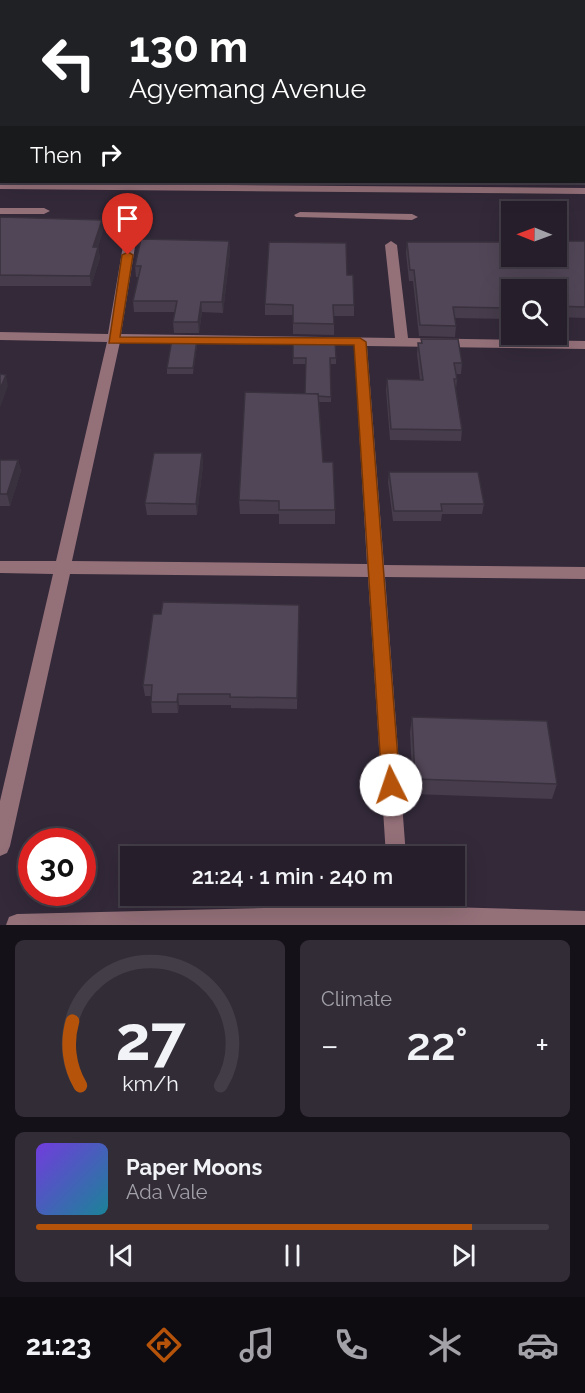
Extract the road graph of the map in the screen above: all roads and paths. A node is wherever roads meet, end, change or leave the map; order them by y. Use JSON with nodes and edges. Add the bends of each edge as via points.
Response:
{"nodes":[{"id":1,"x":210,"y":185,"type":"edge"},
{"id":2,"x":585,"y":191,"type":"edge"},
{"id":3,"x":4,"y":198,"type":"edge"},
{"id":4,"x":361,"y":203,"type":"junction"},
{"id":5,"x":44,"y":211,"type":"dead end"},
{"id":6,"x":300,"y":215,"type":"dead end"},
{"id":7,"x":412,"y":217,"type":"dead end"},
{"id":8,"x":131,"y":234,"type":"dead end"},
{"id":9,"x":391,"y":244,"type":"dead end"},
{"id":10,"x":0,"y":336,"type":"edge"},
{"id":11,"x":114,"y":340,"type":"junction"},
{"id":12,"x":360,"y":342,"type":"junction"},
{"id":13,"x":402,"y":342,"type":"junction"},
{"id":14,"x":585,"y":345,"type":"edge"},
{"id":15,"x":0,"y":567,"type":"edge"},
{"id":16,"x":63,"y":569,"type":"junction"},
{"id":17,"x":376,"y":569,"type":"junction"},
{"id":18,"x":585,"y":573,"type":"edge"},
{"id":19,"x":0,"y":846,"type":"edge"},
{"id":20,"x":395,"y":846,"type":"edge"},
{"id":21,"x":400,"y":906,"type":"edge"},
{"id":22,"x":444,"y":922,"type":"edge"},
{"id":23,"x":585,"y":922,"type":"edge"},
{"id":24,"x":17,"y":925,"type":"edge"}],
"edges":[{"from":1,"to":3,"type":"street"},
{"from":1,"to":4,"type":"street"},
{"from":2,"to":4,"type":"street"},
{"from":3,"to":5,"type":"street"},
{"from":4,"to":6,"type":"street"},
{"from":4,"to":7,"type":"street"},
{"from":8,"to":11,"type":"street"},
{"from":9,"to":13,"type":"street"},
{"from":10,"to":11,"type":"street"},
{"from":11,"to":12,"type":"street"},
{"from":11,"to":16,"type":"street"},
{"from":12,"to":13,"type":"street"},
{"from":12,"to":17,"type":"street"},
{"from":13,"to":14,"type":"street"},
{"from":15,"to":16,"type":"street"},
{"from":16,"to":17,"type":"street"},
{"from":16,"to":19,"type":"street"},
{"from":17,"to":18,"type":"street"},
{"from":17,"to":20,"type":"street"},
{"from":21,"to":22,"type":"street"},
{"from":21,"to":24,"type":"street"},
{"from":22,"to":23,"type":"street"}]}
